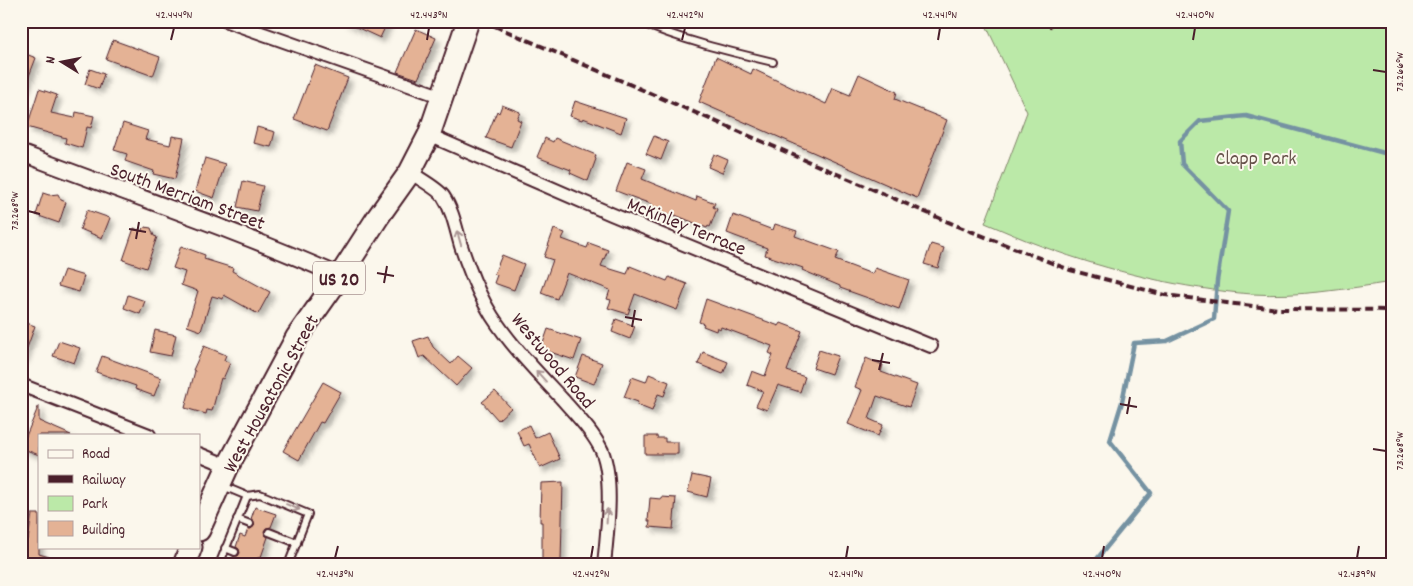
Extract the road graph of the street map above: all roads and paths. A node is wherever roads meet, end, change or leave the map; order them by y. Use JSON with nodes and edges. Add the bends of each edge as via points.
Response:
{"nodes":[{"id":1,"x":227,"y":21,"type":"edge"},
{"id":2,"x":468,"y":21,"type":"edge"},
{"id":3,"x":637,"y":21,"type":"edge"},
{"id":4,"x":1051,"y":21,"type":"edge"},
{"id":5,"x":1050,"y":28,"type":"dead end"},
{"id":6,"x":773,"y":62,"type":"dead end"},
{"id":7,"x":443,"y":97,"type":"junction"},
{"id":8,"x":429,"y":135,"type":"junction"},
{"id":9,"x":21,"y":153,"type":"edge"},
{"id":10,"x":410,"y":172,"type":"junction"},
{"id":11,"x":340,"y":276,"type":"junction"},
{"id":12,"x":931,"y":346,"type":"dead end"},
{"id":13,"x":21,"y":385,"type":"edge"},
{"id":14,"x":146,"y":434,"type":"edge"},
{"id":15,"x":200,"y":455,"type":"edge"},
{"id":16,"x":223,"y":475,"type":"junction"},
{"id":17,"x":247,"y":496,"type":"junction"},
{"id":18,"x":237,"y":519,"type":"junction"},
{"id":19,"x":250,"y":524,"type":"dead end"},
{"id":20,"x":200,"y":528,"type":"edge"},
{"id":21,"x":269,"y":532,"type":"dead end"},
{"id":22,"x":297,"y":543,"type":"junction"},
{"id":23,"x":191,"y":548,"type":"edge"},
{"id":24,"x":224,"y":548,"type":"junction"},
{"id":25,"x":235,"y":552,"type":"dead end"},
{"id":26,"x":260,"y":562,"type":"dead end"},
{"id":27,"x":184,"y":565,"type":"edge"},
{"id":28,"x":219,"y":565,"type":"edge"},
{"id":29,"x":268,"y":565,"type":"edge"},
{"id":30,"x":288,"y":565,"type":"edge"},
{"id":31,"x":604,"y":565,"type":"edge"}],
"edges":[{"from":1,"to":7,"type":"street"},
{"from":2,"to":7,"type":"highway","name":"West Housatonic Street","number":"US 20"},
{"from":3,"to":6,"type":"lane","via":[[704,45]]},
{"from":4,"to":5,"type":"path"},
{"from":7,"to":8,"type":"highway","name":"West Housatonic Street","number":"US 20"},
{"from":8,"to":10,"type":"highway","name":"West Housatonic Street","number":"US 20"},
{"from":8,"to":12,"type":"street","name":"McKinley Terrace"},
{"from":9,"to":11,"type":"street","name":"South Merriam Street"},
{"from":10,"to":11,"type":"highway","name":"West Housatonic Street","number":"US 20"},
{"from":31,"to":10,"type":"street","name":"Westwood Road","one_way":true,"via":[[608,496],[603,453],[576,414],[513,346],[491,315],[477,289],[442,194]]},
{"from":11,"to":16,"type":"highway","name":"West Housatonic Street","number":"US 20","via":[[297,336]]},
{"from":13,"to":14,"type":"street"},
{"from":15,"to":16,"type":"street"},
{"from":16,"to":17,"type":"lane"},
{"from":16,"to":20,"type":"highway","name":"West Housatonic Street","number":"US 20"},
{"from":17,"to":18,"type":"lane"},
{"from":17,"to":22,"type":"lane","one_way":true,"via":[[260,494],[308,514]]},
{"from":18,"to":19,"type":"lane"},
{"from":18,"to":24,"type":"lane"},
{"from":21,"to":22,"type":"lane"},
{"from":22,"to":30,"type":"lane"},
{"from":23,"to":27,"type":"highway"},
{"from":24,"to":25,"type":"lane"},
{"from":24,"to":28,"type":"lane"},
{"from":26,"to":29,"type":"lane"}]}
